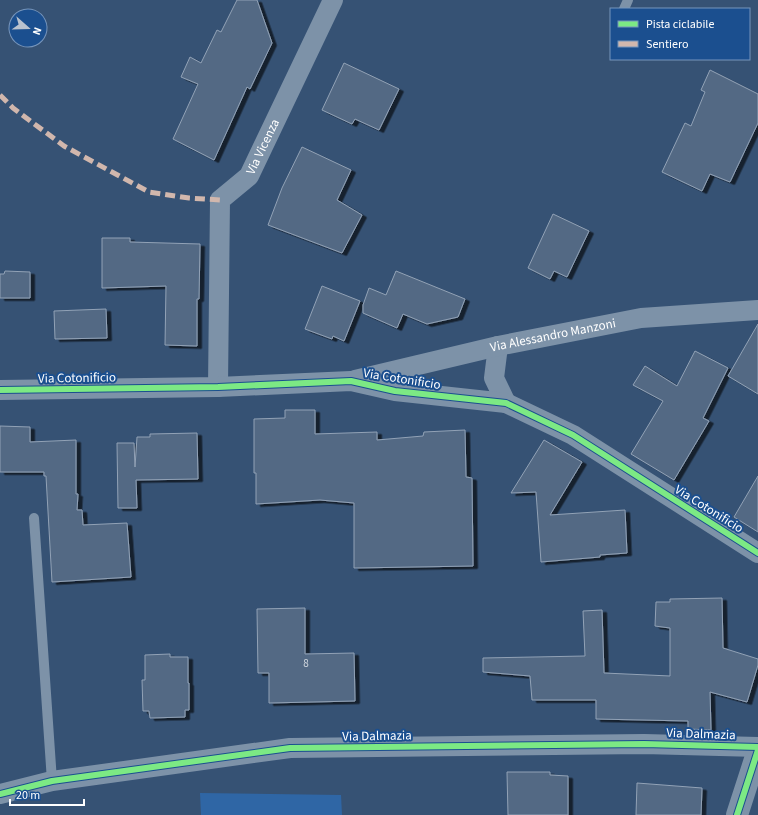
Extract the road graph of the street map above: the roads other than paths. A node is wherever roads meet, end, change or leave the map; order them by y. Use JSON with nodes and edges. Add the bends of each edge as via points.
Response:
{"nodes":[{"id":1,"x":333,"y":0,"type":"edge"},
{"id":2,"x":758,"y":310,"type":"edge"},
{"id":3,"x":498,"y":346,"type":"junction"},
{"id":4,"x":351,"y":381,"type":"junction"},
{"id":5,"x":218,"y":387,"type":"junction"},
{"id":6,"x":0,"y":390,"type":"edge"},
{"id":7,"x":506,"y":403,"type":"junction"},
{"id":8,"x":34,"y":518,"type":"dead end"},
{"id":9,"x":758,"y":553,"type":"edge"},
{"id":10,"x":758,"y":747,"type":"edge"},
{"id":11,"x":758,"y":750,"type":"edge"},
{"id":12,"x":52,"y":781,"type":"junction"},
{"id":13,"x":0,"y":794,"type":"edge"},
{"id":14,"x":737,"y":815,"type":"edge"}],
"edges":[{"from":1,"to":5,"type":"street","name":"Via Vicenza","via":[[249,176],[220,200]]},
{"from":2,"to":3,"type":"street","name":"Via Alessandro Manzoni","via":[[641,318]]},
{"from":3,"to":4,"type":"street","name":"Via Alessandro Manzoni"},
{"from":3,"to":7,"type":"street","via":[[494,378]]},
{"from":4,"to":5,"type":"street","name":"Via Cotonificio"},
{"from":4,"to":7,"type":"street","name":"Via Cotonificio","via":[[395,391]]},
{"from":5,"to":6,"type":"street","name":"Via Cotonificio"},
{"from":7,"to":9,"type":"street","name":"Via Cotonificio","via":[[573,435]]},
{"from":8,"to":12,"type":"lane"},
{"from":10,"to":12,"type":"street","name":"Via Dalmazia","via":[[644,744],[290,748]]},
{"from":11,"to":14,"type":"street"},
{"from":12,"to":13,"type":"street","name":"Via Dalmazia"}]}
